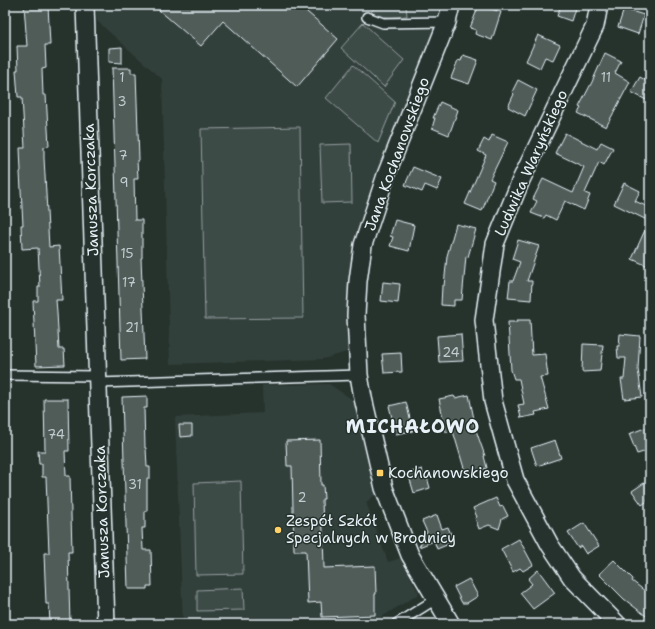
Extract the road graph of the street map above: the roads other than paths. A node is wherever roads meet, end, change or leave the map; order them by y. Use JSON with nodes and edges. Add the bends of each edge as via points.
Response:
{"nodes":[{"id":1,"x":85,"y":5,"type":"edge"},
{"id":2,"x":451,"y":5,"type":"edge"},
{"id":3,"x":599,"y":5,"type":"edge"},
{"id":4,"x":367,"y":17,"type":"dead end"},
{"id":5,"x":447,"y":22,"type":"junction"},
{"id":6,"x":5,"y":375,"type":"edge"},
{"id":7,"x":359,"y":375,"type":"junction"},
{"id":8,"x":97,"y":379,"type":"junction"},
{"id":9,"x":436,"y":599,"type":"junction"},
{"id":10,"x":106,"y":624,"type":"edge"},
{"id":11,"x":396,"y":624,"type":"edge"},
{"id":12,"x":451,"y":624,"type":"edge"},
{"id":13,"x":617,"y":624,"type":"edge"}],
"edges":[{"from":1,"to":8,"type":"street","name":"Janusza Korczaka"},
{"from":2,"to":5,"type":"street","name":"Jana Kochanowskiego"},
{"from":3,"to":13,"type":"street","name":"Ludwika Waryńskiego","via":[[595,26],[520,180],[495,244],[484,320],[493,401],[515,480],[550,545],[572,578]]},
{"from":4,"to":5,"type":"lane","via":[[383,23]]},
{"from":5,"to":7,"type":"street","name":"Jana Kochanowskiego","via":[[386,175],[363,246],[356,315]]},
{"from":6,"to":8,"type":"lane"},
{"from":7,"to":8,"type":"lane"},
{"from":7,"to":9,"type":"street","name":"Jana Kochanowskiego","via":[[384,488],[410,555]]},
{"from":8,"to":10,"type":"street","name":"Janusza Korczaka"},
{"from":9,"to":11,"type":"lane"},
{"from":9,"to":12,"type":"street","name":"Jana Kochanowskiego"}]}
